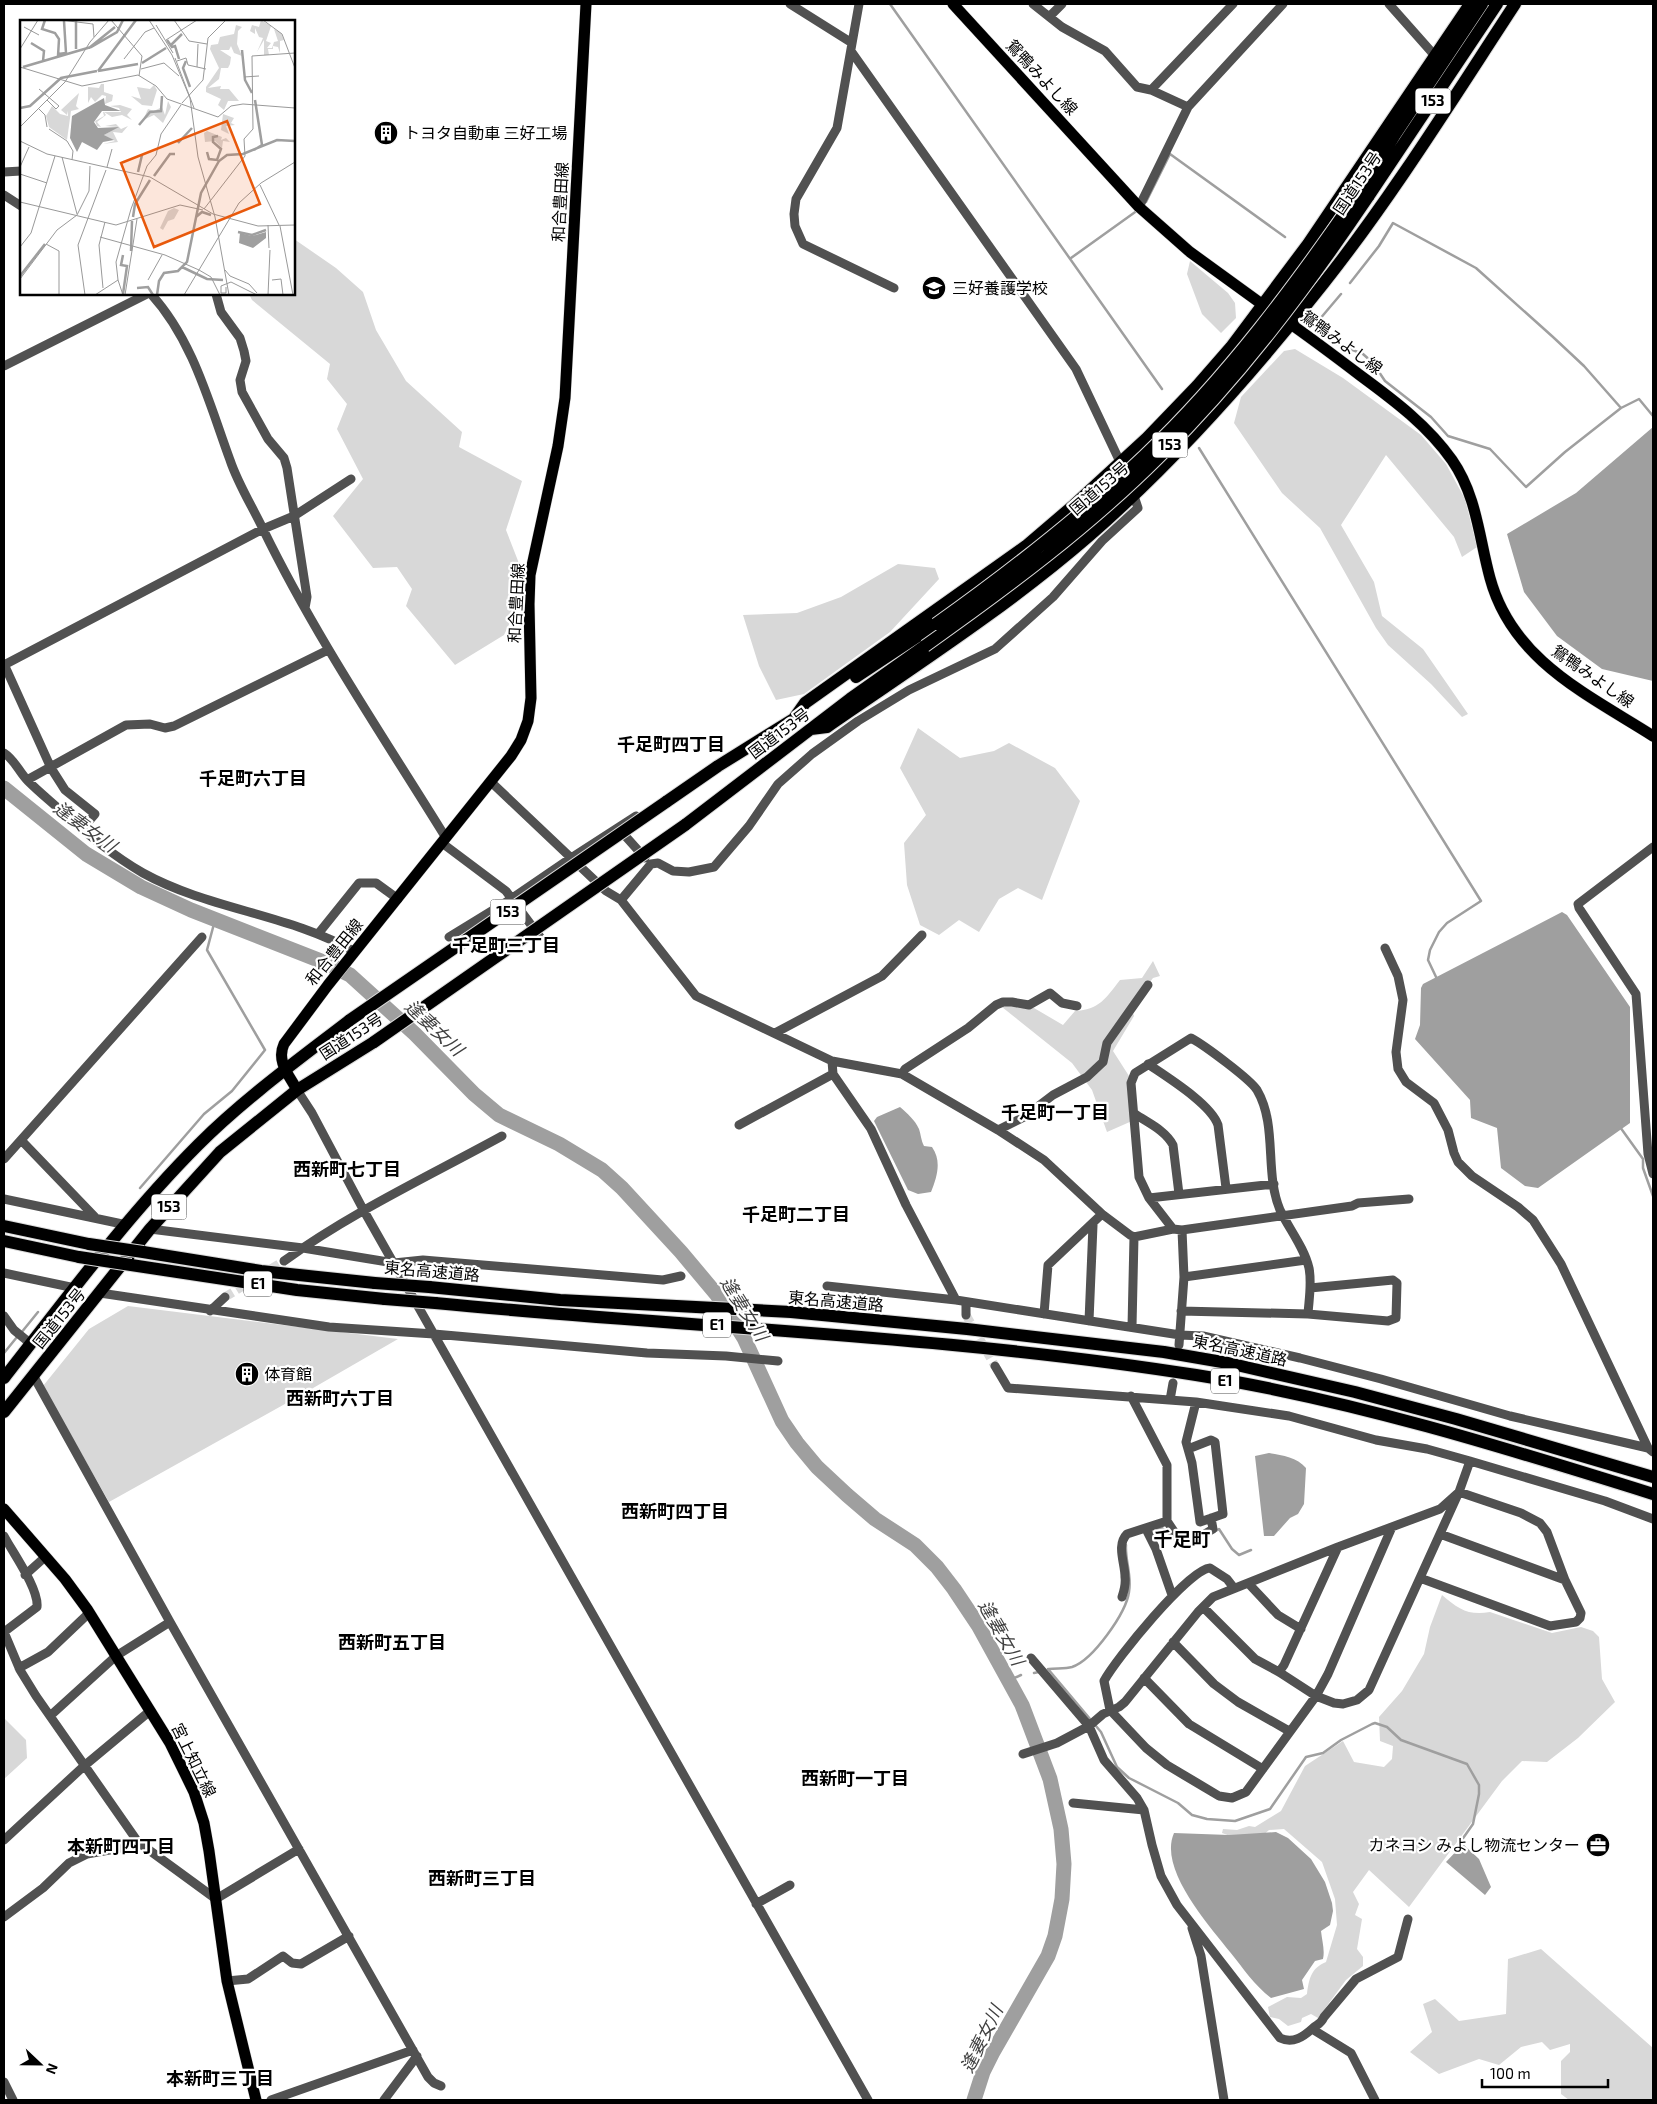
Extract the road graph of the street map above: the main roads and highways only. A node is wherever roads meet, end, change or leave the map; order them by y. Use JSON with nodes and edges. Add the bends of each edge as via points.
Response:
{"nodes":[{"id":1,"x":586,"y":4,"type":"edge"},
{"id":2,"x":953,"y":4,"type":"edge"},
{"id":3,"x":1470,"y":4,"type":"edge"},
{"id":4,"x":1482,"y":4,"type":"edge"},
{"id":5,"x":1497,"y":4,"type":"edge"},
{"id":6,"x":1515,"y":4,"type":"edge"},
{"id":7,"x":1364,"y":194,"type":"junction"},
{"id":8,"x":1263,"y":305,"type":"junction"},
{"id":9,"x":1290,"y":324,"type":"junction"},
{"id":10,"x":793,"y":720,"type":"junction"},
{"id":11,"x":811,"y":730,"type":"junction"},
{"id":12,"x":1653,"y":736,"type":"edge"},
{"id":13,"x":286,"y":1070,"type":"junction"},
{"id":14,"x":297,"y":1090,"type":"junction"},
{"id":15,"x":4,"y":1226,"type":"edge"},
{"id":16,"x":4,"y":1241,"type":"edge"},
{"id":17,"x":4,"y":1378,"type":"edge"},
{"id":18,"x":4,"y":1412,"type":"edge"},
{"id":19,"x":1653,"y":1477,"type":"edge"},
{"id":20,"x":1653,"y":1494,"type":"edge"},
{"id":21,"x":4,"y":1509,"type":"edge"},
{"id":22,"x":256,"y":2100,"type":"edge"}],
"edges":[{"from":1,"to":13,"type":"main road","name":"和合豊田線","via":[[565,398],[530,575],[528,721],[511,756],[328,985],[281,1051],[280,1060]]},
{"from":2,"to":8,"type":"main road","name":"鴛鴨みよし線","via":[[1139,207],[1190,252]]},
{"from":3,"to":8,"type":"highway","via":[[1308,244]]},
{"from":4,"to":7,"type":"highway","name":"国道153号","number":"153","via":[[1394,136]]},
{"from":5,"to":7,"type":"highway","name":"国道153号","number":"153"},
{"from":6,"to":9,"type":"highway","via":[[1367,224]]},
{"from":7,"to":10,"type":"highway","name":"国道153号","number":"153","bridge":true,"via":[[1257,332],[1146,454],[1034,550],[936,624]]},
{"from":7,"to":11,"type":"highway","name":"国道153号","number":"153","bridge":true,"via":[[1330,252],[1284,315],[1216,397],[1160,457],[1048,555]]},
{"from":8,"to":9,"type":"main road","name":"鴛鴨みよし線"},
{"from":8,"to":10,"type":"highway","via":[[1197,386],[1147,438],[1074,505],[1026,546],[805,703]]},
{"from":9,"to":11,"type":"highway","via":[[1225,402],[1134,494],[1057,562],[827,727]]},
{"from":9,"to":12,"type":"main road","name":"鴛鴨みよし線","via":[[1406,410],[1434,436],[1454,462],[1472,499],[1490,578],[1501,608],[1520,640],[1545,665]]},
{"from":10,"to":13,"type":"highway","name":"国道153号","number":"153","bridge":true,"via":[[718,766],[350,1020]]},
{"from":11,"to":14,"type":"highway","name":"国道153号","number":"153","bridge":true,"via":[[685,825],[374,1042]]},
{"from":13,"to":14,"type":"main road","name":"和合豊田線"},
{"from":13,"to":17,"type":"highway","name":"国道153号","number":"153","via":[[198,1144],[127,1225]]},
{"from":14,"to":18,"type":"highway","name":"国道153号","number":"153","via":[[220,1152],[150,1229]]},
{"from":15,"to":19,"type":"highway","name":"東名高速道路","number":"E1","bridge":true,"via":[[89,1244],[261,1271],[560,1300],[791,1312],[1164,1352],[1228,1363],[1374,1397]]},
{"from":16,"to":20,"type":"highway","name":"東名高速道路","number":"E1","bridge":true,"via":[[131,1266],[297,1290],[559,1316],[1012,1350],[1208,1377],[1404,1420]]},
{"from":21,"to":22,"type":"main road","name":"宮上知立線","via":[[90,1613],[170,1743],[194,1792],[204,1823],[227,1981]]}]}
